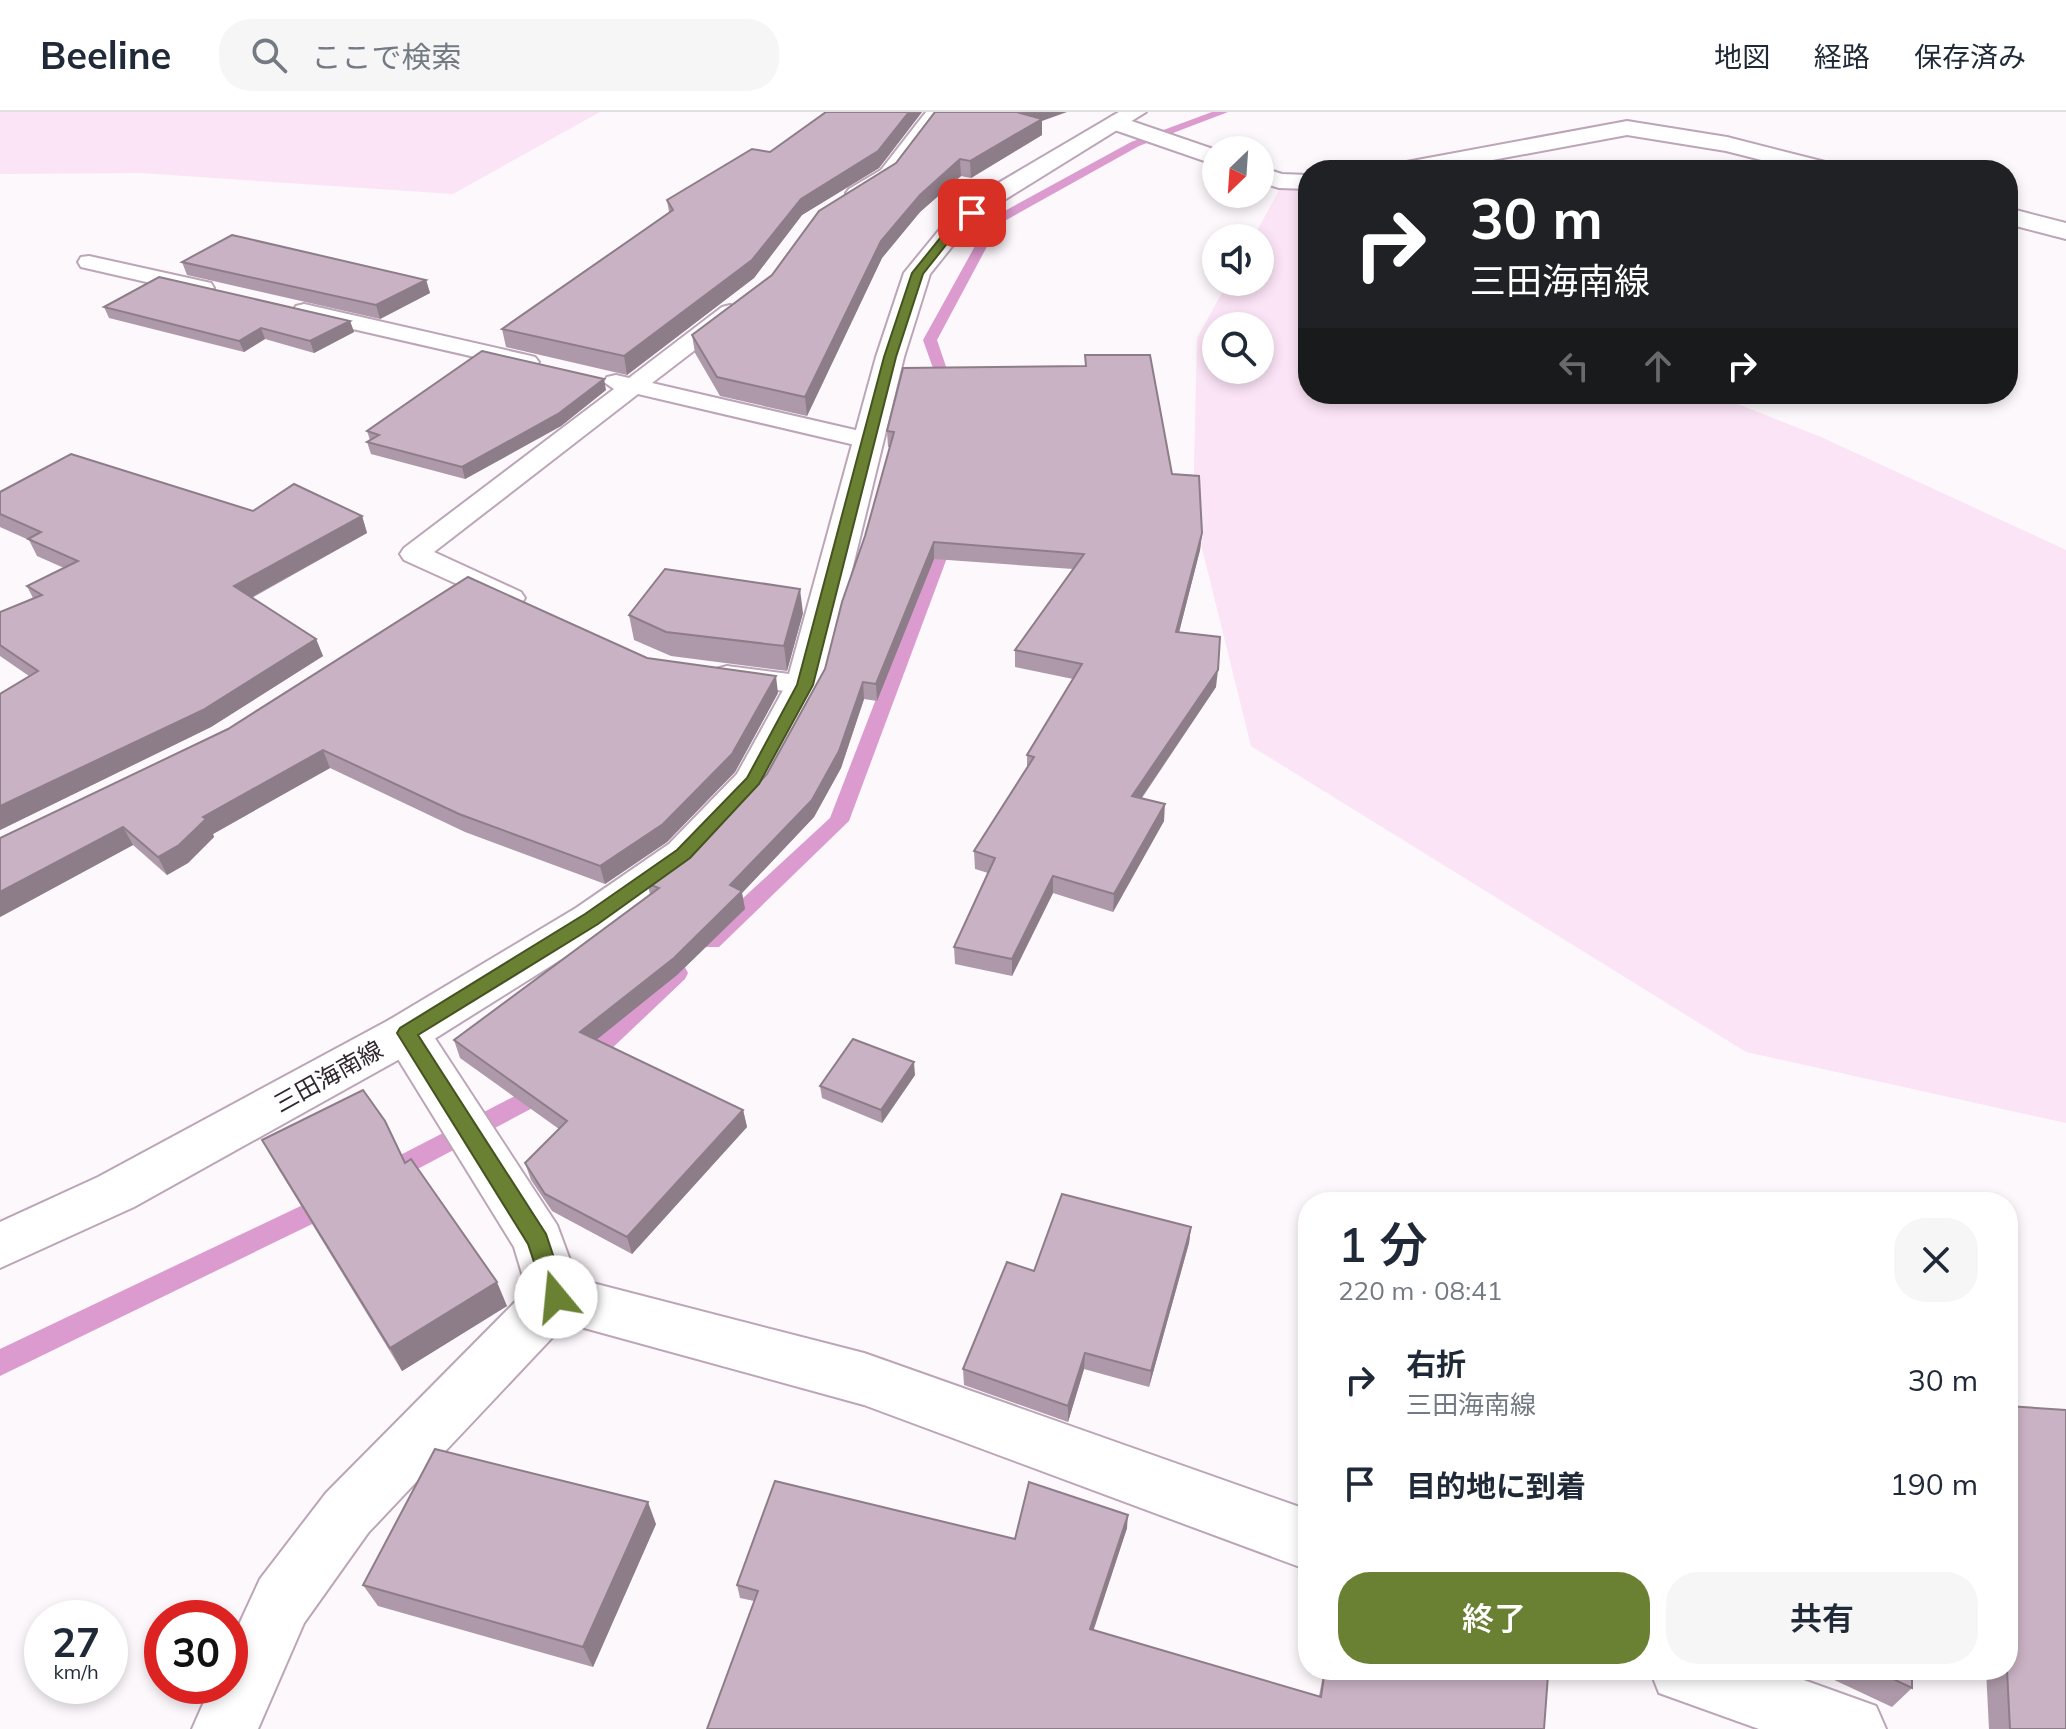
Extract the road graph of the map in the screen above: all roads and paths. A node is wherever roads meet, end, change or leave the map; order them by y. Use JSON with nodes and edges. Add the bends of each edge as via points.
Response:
{"nodes":[{"id":1,"x":935,"y":112,"type":"edge"},
{"id":2,"x":1125,"y":117,"type":"edge"},
{"id":3,"x":1202,"y":152,"type":"edge"},
{"id":4,"x":1455,"y":160,"type":"edge"},
{"id":5,"x":1790,"y":160,"type":"edge"},
{"id":6,"x":1274,"y":179,"type":"edge"},
{"id":7,"x":1298,"y":182,"type":"edge"},
{"id":8,"x":836,"y":206,"type":"edge"},
{"id":9,"x":2018,"y":219,"type":"edge"},
{"id":10,"x":2066,"y":231,"type":"edge"},
{"id":11,"x":89,"y":262,"type":"dead end"},
{"id":12,"x":229,"y":294,"type":"edge"},
{"id":13,"x":753,"y":294,"type":"edge"},
{"id":14,"x":276,"y":305,"type":"edge"},
{"id":15,"x":555,"y":369,"type":"edge"},
{"id":16,"x":587,"y":376,"type":"edge"},
{"id":17,"x":633,"y":386,"type":"junction"},
{"id":18,"x":868,"y":440,"type":"junction"},
{"id":19,"x":538,"y":610,"type":"edge"},
{"id":20,"x":694,"y":671,"type":"edge"},
{"id":21,"x":805,"y":685,"type":"junction"},
{"id":22,"x":406,"y":1033,"type":"junction"},
{"id":23,"x":0,"y":1246,"type":"edge"},
{"id":24,"x":556,"y":1297,"type":"junction"},
{"id":25,"x":1298,"y":1536,"type":"edge"},
{"id":26,"x":1711,"y":1680,"type":"edge"},
{"id":27,"x":225,"y":1729,"type":"edge"},
{"id":28,"x":1853,"y":1729,"type":"edge"}],
"edges":[{"from":1,"to":8,"type":"lane","via":[[888,174]]},
{"from":2,"to":3,"type":"main road"},
{"from":2,"to":18,"type":"main road","name":"三田海南線","via":[[992,197],[953,229],[917,273]]},
{"from":4,"to":5,"type":"main road","via":[[1627,128]]},
{"from":6,"to":7,"type":"main road"},
{"from":9,"to":10,"type":"main road"},
{"from":11,"to":12,"type":"lane"},
{"from":13,"to":17,"type":"lane"},
{"from":14,"to":15,"type":"lane"},
{"from":16,"to":17,"type":"lane"},
{"from":17,"to":18,"type":"lane"},
{"from":17,"to":19,"type":"lane","via":[[414,554],[456,587]]},
{"from":18,"to":21,"type":"main road","name":"三田海南線"},
{"from":20,"to":21,"type":"lane"},
{"from":21,"to":22,"type":"main road","name":"三田海南線","via":[[753,781],[684,854],[592,919]]},
{"from":22,"to":23,"type":"main road","name":"三田海南線","via":[[116,1192]]},
{"from":22,"to":24,"type":"main road","via":[[538,1241]]},
{"from":24,"to":25,"type":"main road","via":[[864,1379]]},
{"from":24,"to":27,"type":"main road","via":[[347,1513],[282,1601]]},
{"from":26,"to":28,"type":"main road"}]}
